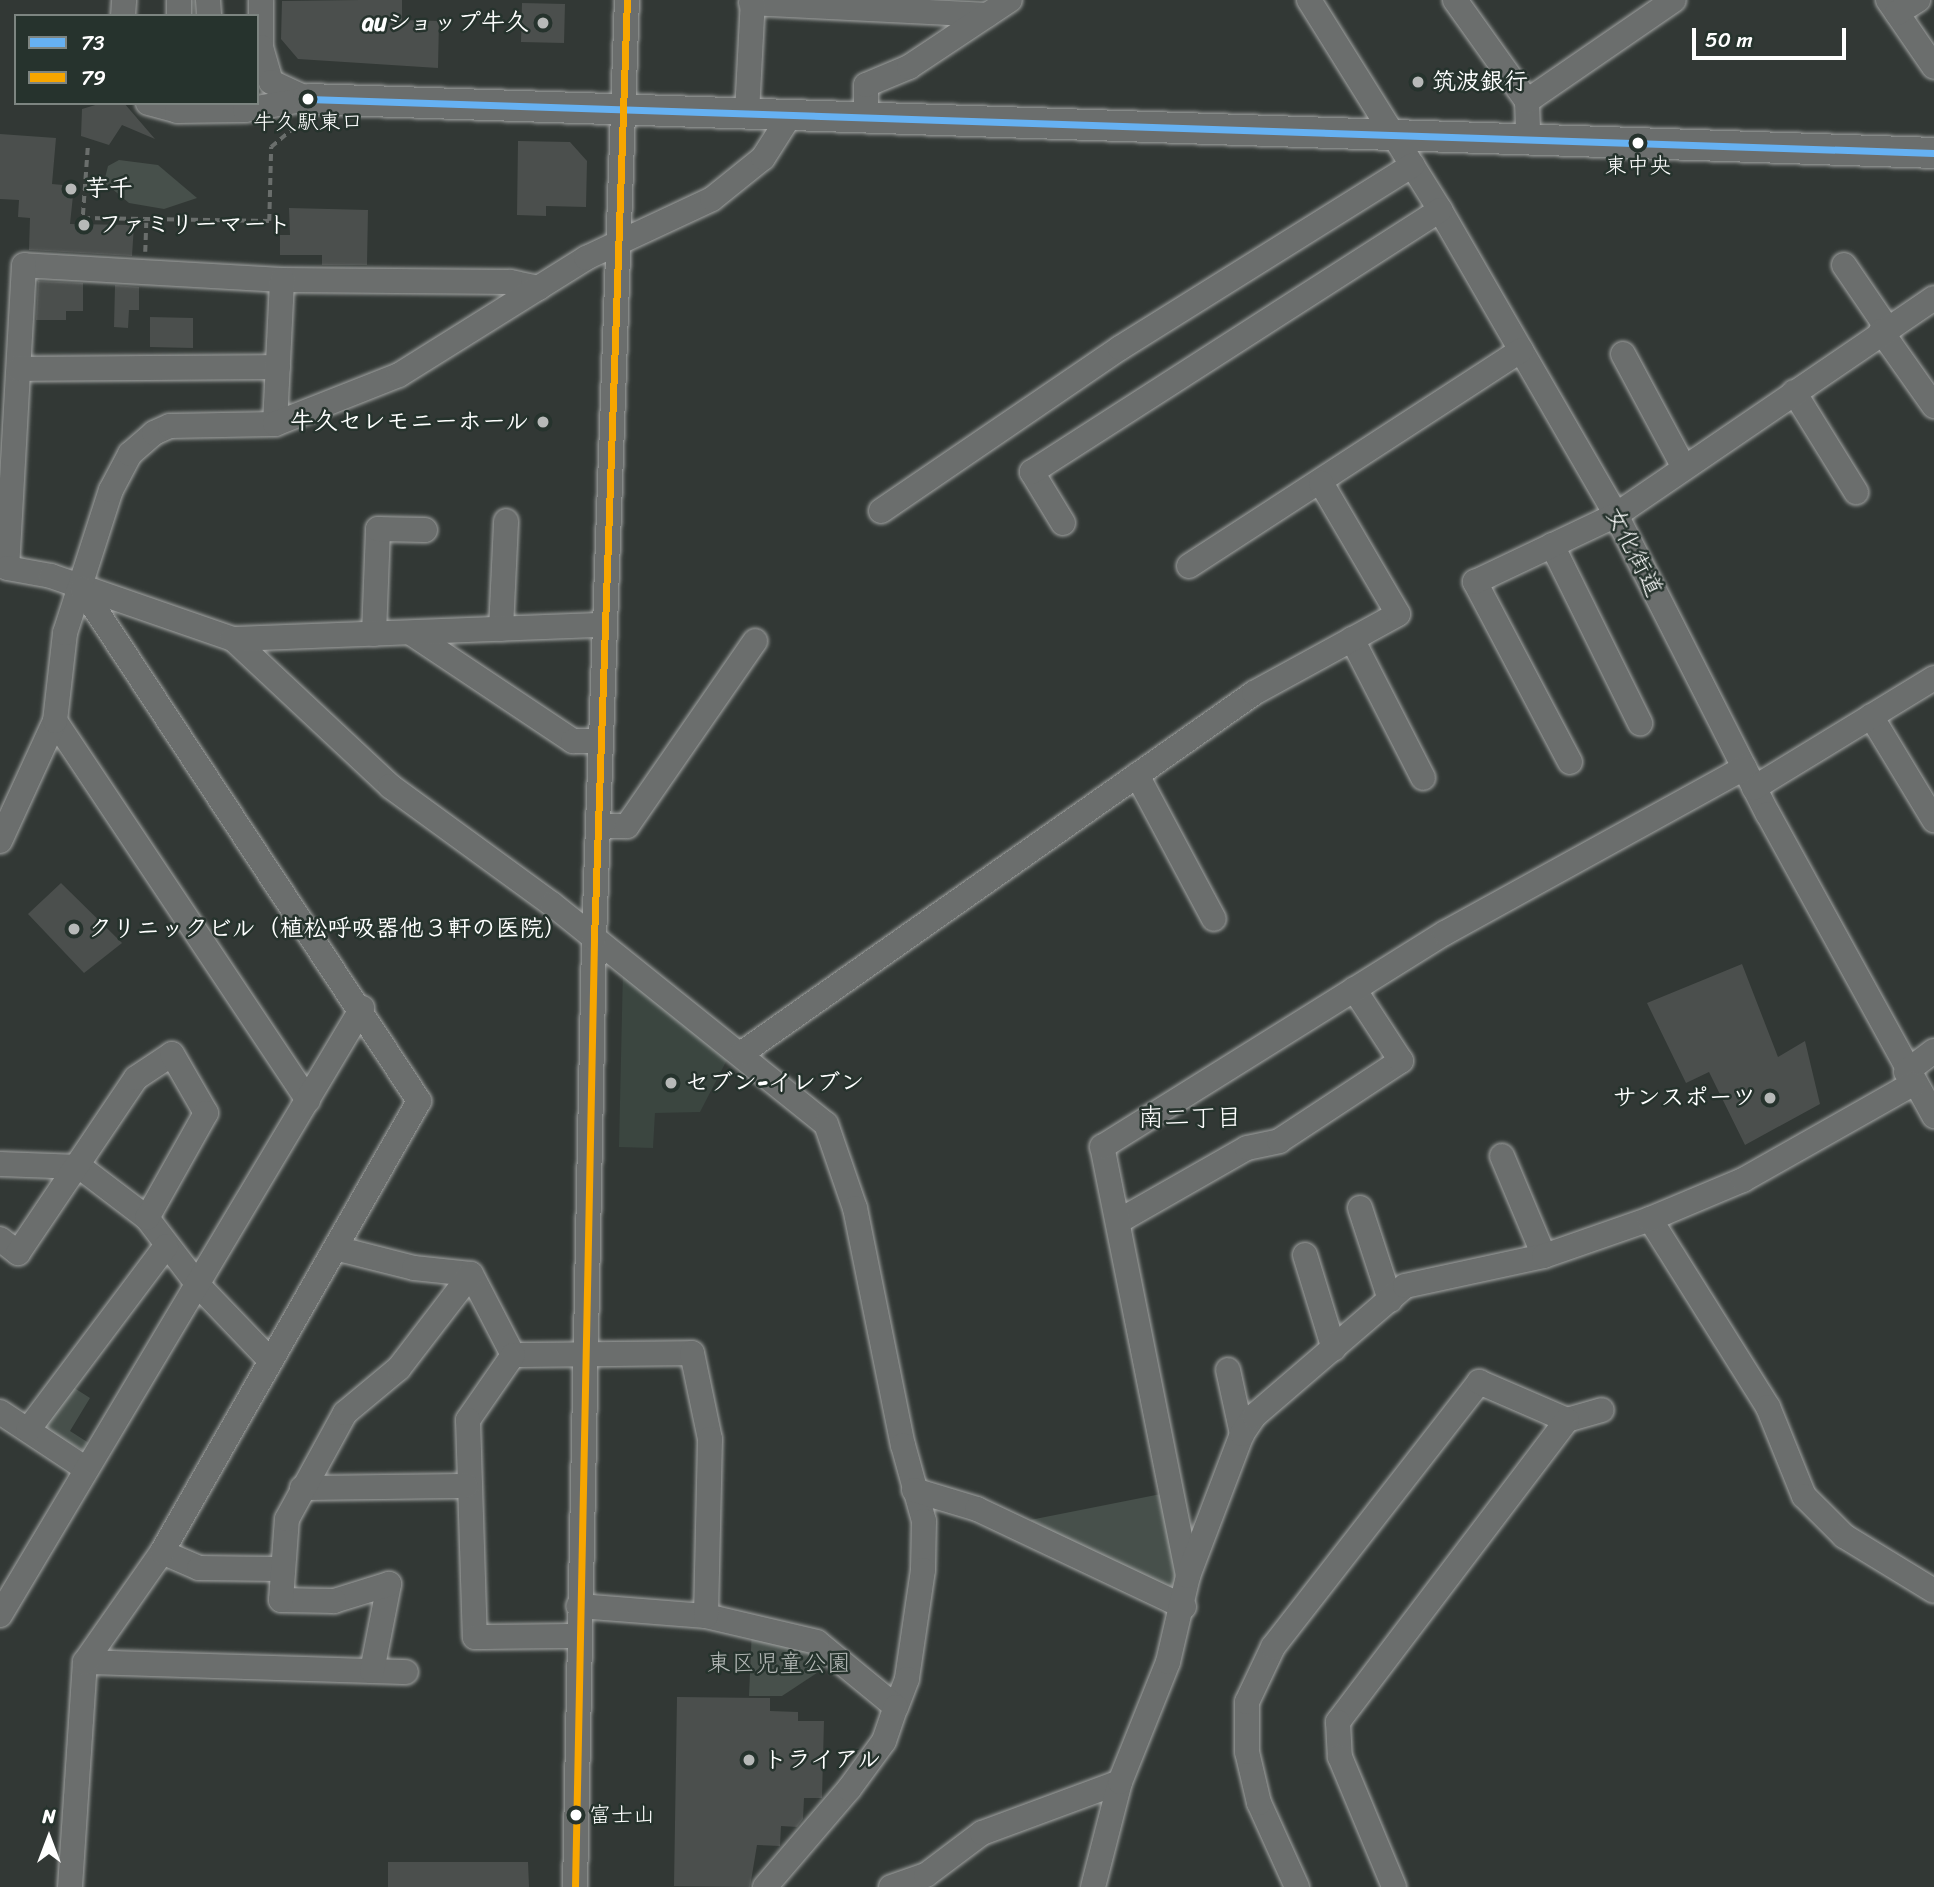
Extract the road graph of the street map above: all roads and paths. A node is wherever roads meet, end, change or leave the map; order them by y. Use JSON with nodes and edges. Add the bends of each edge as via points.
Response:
{"nodes":[{"id":1,"x":261,"y":0,"type":"edge"},
{"id":2,"x":627,"y":0,"type":"edge"},
{"id":3,"x":1010,"y":0,"type":"edge"},
{"id":4,"x":1310,"y":0,"type":"edge"},
{"id":5,"x":1455,"y":0,"type":"edge"},
{"id":6,"x":752,"y":1,"type":"edge"},
{"id":7,"x":895,"y":4,"type":"edge"},
{"id":8,"x":1658,"y":4,"type":"edge"},
{"id":9,"x":1901,"y":4,"type":"edge"},
{"id":10,"x":986,"y":15,"type":"junction"},
{"id":11,"x":261,"y":47,"type":"junction"},
{"id":12,"x":259,"y":66,"type":"edge"},
{"id":13,"x":1934,"y":66,"type":"edge"},
{"id":14,"x":1527,"y":101,"type":"junction"},
{"id":15,"x":175,"y":105,"type":"edge"},
{"id":16,"x":243,"y":105,"type":"edge"},
{"id":17,"x":202,"y":107,"type":"edge"},
{"id":18,"x":624,"y":109,"type":"junction"},
{"id":19,"x":307,"y":112,"type":"junction"},
{"id":20,"x":747,"y":113,"type":"junction"},
{"id":21,"x":791,"y":114,"type":"junction"},
{"id":22,"x":866,"y":116,"type":"junction"},
{"id":23,"x":1394,"y":134,"type":"junction"},
{"id":24,"x":1528,"y":139,"type":"junction"},
{"id":25,"x":88,"y":148,"type":"dead end"},
{"id":26,"x":1934,"y":153,"type":"edge"},
{"id":27,"x":1413,"y":165,"type":"junction"},
{"id":28,"x":1440,"y":210,"type":"junction"},
{"id":29,"x":146,"y":223,"type":"dead end"},
{"id":30,"x":619,"y":243,"type":"junction"},
{"id":31,"x":1844,"y":265,"type":"dead end"},
{"id":32,"x":144,"y":272,"type":"junction"},
{"id":33,"x":282,"y":280,"type":"junction"},
{"id":34,"x":539,"y":288,"type":"junction"},
{"id":35,"x":1934,"y":298,"type":"edge"},
{"id":36,"x":1884,"y":329,"type":"junction"},
{"id":37,"x":1521,"y":351,"type":"junction"},
{"id":38,"x":1623,"y":354,"type":"dead end"},
{"id":39,"x":278,"y":367,"type":"junction"},
{"id":40,"x":19,"y":369,"type":"junction"},
{"id":41,"x":1794,"y":391,"type":"junction"},
{"id":42,"x":1934,"y":406,"type":"edge"},
{"id":43,"x":275,"y":424,"type":"junction"},
{"id":44,"x":1684,"y":468,"type":"junction"},
{"id":45,"x":1321,"y":483,"type":"junction"},
{"id":46,"x":1856,"y":492,"type":"dead end"},
{"id":47,"x":881,"y":511,"type":"dead end"},
{"id":48,"x":1616,"y":515,"type":"junction"},
{"id":49,"x":506,"y":520,"type":"dead end"},
{"id":50,"x":1063,"y":523,"type":"dead end"},
{"id":51,"x":425,"y":530,"type":"dead end"},
{"id":52,"x":1552,"y":545,"type":"junction"},
{"id":53,"x":1189,"y":566,"type":"dead end"},
{"id":54,"x":82,"y":589,"type":"junction"},
{"id":55,"x":605,"y":625,"type":"junction"},
{"id":56,"x":501,"y":629,"type":"junction"},
{"id":57,"x":411,"y":633,"type":"junction"},
{"id":58,"x":374,"y":634,"type":"junction"},
{"id":59,"x":233,"y":639,"type":"junction"},
{"id":60,"x":1352,"y":639,"type":"junction"},
{"id":61,"x":755,"y":641,"type":"dead end"},
{"id":62,"x":1934,"y":678,"type":"edge"},
{"id":63,"x":1871,"y":716,"type":"junction"},
{"id":64,"x":55,"y":721,"type":"junction"},
{"id":65,"x":1640,"y":723,"type":"dead end"},
{"id":66,"x":601,"y":741,"type":"junction"},
{"id":67,"x":1570,"y":762,"type":"dead end"},
{"id":68,"x":1137,"y":775,"type":"junction"},
{"id":69,"x":1423,"y":778,"type":"dead end"},
{"id":70,"x":1749,"y":778,"type":"junction"},
{"id":71,"x":1934,"y":820,"type":"edge"},
{"id":72,"x":598,"y":826,"type":"junction"},
{"id":73,"x":0,"y":841,"type":"edge"},
{"id":74,"x":1214,"y":919,"type":"dead end"},
{"id":75,"x":594,"y":939,"type":"junction"},
{"id":76,"x":1354,"y":989,"type":"junction"},
{"id":77,"x":362,"y":1008,"type":"junction"},
{"id":78,"x":1934,"y":1051,"type":"edge"},
{"id":79,"x":742,"y":1053,"type":"junction"},
{"id":80,"x":1909,"y":1078,"type":"junction"},
{"id":81,"x":308,"y":1100,"type":"junction"},
{"id":82,"x":1934,"y":1116,"type":"edge"},
{"id":83,"x":1502,"y":1156,"type":"dead end"},
{"id":84,"x":0,"y":1164,"type":"edge"},
{"id":85,"x":80,"y":1167,"type":"junction"},
{"id":86,"x":1360,"y":1208,"type":"dead end"},
{"id":87,"x":147,"y":1219,"type":"junction"},
{"id":88,"x":1650,"y":1219,"type":"junction"},
{"id":89,"x":1119,"y":1220,"type":"junction"},
{"id":90,"x":0,"y":1239,"type":"edge"},
{"id":91,"x":166,"y":1246,"type":"junction"},
{"id":92,"x":339,"y":1249,"type":"junction"},
{"id":93,"x":1305,"y":1255,"type":"dead end"},
{"id":94,"x":1544,"y":1256,"type":"junction"},
{"id":95,"x":471,"y":1273,"type":"junction"},
{"id":96,"x":198,"y":1285,"type":"junction"},
{"id":97,"x":1390,"y":1300,"type":"junction"},
{"id":98,"x":1334,"y":1349,"type":"junction"},
{"id":99,"x":582,"y":1353,"type":"junction"},
{"id":100,"x":513,"y":1355,"type":"junction"},
{"id":101,"x":269,"y":1359,"type":"junction"},
{"id":102,"x":1228,"y":1370,"type":"dead end"},
{"id":103,"x":1602,"y":1410,"type":"dead end"},
{"id":104,"x":0,"y":1412,"type":"edge"},
{"id":105,"x":1567,"y":1420,"type":"junction"},
{"id":106,"x":28,"y":1430,"type":"junction"},
{"id":107,"x":1242,"y":1434,"type":"junction"},
{"id":108,"x":86,"y":1469,"type":"junction"},
{"id":109,"x":466,"y":1486,"type":"junction"},
{"id":110,"x":302,"y":1488,"type":"junction"},
{"id":111,"x":915,"y":1490,"type":"junction"},
{"id":112,"x":162,"y":1552,"type":"junction"},
{"id":113,"x":279,"y":1569,"type":"junction"},
{"id":114,"x":1188,"y":1576,"type":"junction"},
{"id":115,"x":1928,"y":1579,"type":"edge"},
{"id":116,"x":578,"y":1606,"type":"junction"},
{"id":117,"x":1184,"y":1607,"type":"junction"},
{"id":118,"x":0,"y":1615,"type":"edge"},
{"id":119,"x":706,"y":1616,"type":"junction"},
{"id":120,"x":578,"y":1636,"type":"junction"},
{"id":121,"x":85,"y":1662,"type":"junction"},
{"id":122,"x":372,"y":1671,"type":"junction"},
{"id":123,"x":406,"y":1672,"type":"dead end"},
{"id":124,"x":896,"y":1707,"type":"junction"},
{"id":125,"x":1120,"y":1782,"type":"junction"},
{"id":126,"x":70,"y":1887,"type":"edge"},
{"id":127,"x":575,"y":1887,"type":"edge"},
{"id":128,"x":765,"y":1887,"type":"edge"},
{"id":129,"x":891,"y":1887,"type":"edge"},
{"id":130,"x":1093,"y":1887,"type":"edge"},
{"id":131,"x":1297,"y":1887,"type":"edge"},
{"id":132,"x":1394,"y":1887,"type":"edge"}],
"edges":[{"from":1,"to":11,"type":"street"},
{"from":2,"to":18,"type":"street"},
{"from":3,"to":10,"type":"street"},
{"from":4,"to":23,"type":"street","name":"女化街道"},
{"from":5,"to":14,"type":"street"},
{"from":6,"to":7,"type":"street"},
{"from":6,"to":20,"type":"street"},
{"from":7,"to":10,"type":"street"},
{"from":8,"to":14,"type":"street"},
{"from":9,"to":13,"type":"street"},
{"from":10,"to":22,"type":"street","via":[[909,67],[866,85]]},
{"from":11,"to":12,"type":"street"},
{"from":11,"to":19,"type":"street","via":[[271,82]]},
{"from":14,"to":24,"type":"street"},
{"from":15,"to":17,"type":"street"},
{"from":16,"to":17,"type":"street"},
{"from":16,"to":19,"type":"street"},
{"from":18,"to":19,"type":"main road"},
{"from":18,"to":20,"type":"main road"},
{"from":18,"to":30,"type":"street"},
{"from":19,"to":25,"type":"path","via":[[271,147],[269,221],[83,218]]},
{"from":20,"to":21,"type":"main road"},
{"from":21,"to":22,"type":"main road"},
{"from":21,"to":30,"type":"street","via":[[763,158],[712,199]]},
{"from":22,"to":23,"type":"main road"},
{"from":23,"to":24,"type":"main road"},
{"from":23,"to":27,"type":"street","name":"女化街道"},
{"from":24,"to":26,"type":"main road"},
{"from":27,"to":28,"type":"street","name":"女化街道"},
{"from":27,"to":47,"type":"street","via":[[1120,348]]},
{"from":28,"to":37,"type":"street","name":"女化街道"},
{"from":28,"to":50,"type":"street","via":[[1032,472]]},
{"from":29,"to":32,"type":"path"},
{"from":30,"to":34,"type":"street"},
{"from":30,"to":55,"type":"street"},
{"from":31,"to":36,"type":"street"},
{"from":32,"to":33,"type":"street"},
{"from":32,"to":40,"type":"street","via":[[24,265]]},
{"from":33,"to":34,"type":"street","via":[[510,282]]},
{"from":33,"to":39,"type":"street"},
{"from":34,"to":43,"type":"street","via":[[399,375]]},
{"from":35,"to":36,"type":"street"},
{"from":36,"to":41,"type":"street"},
{"from":36,"to":42,"type":"street"},
{"from":37,"to":45,"type":"street"},
{"from":37,"to":48,"type":"street","name":"女化街道"},
{"from":38,"to":44,"type":"street"},
{"from":39,"to":40,"type":"street"},
{"from":39,"to":43,"type":"street"},
{"from":40,"to":54,"type":"street","via":[[7,568]]},
{"from":41,"to":44,"type":"street"},
{"from":41,"to":46,"type":"street"},
{"from":43,"to":54,"type":"street","via":[[170,426],[154,433],[131,454],[111,490]]},
{"from":44,"to":48,"type":"street"},
{"from":45,"to":53,"type":"street"},
{"from":45,"to":60,"type":"street","via":[[1398,614]]},
{"from":48,"to":52,"type":"street"},
{"from":48,"to":70,"type":"street","name":"女化街道"},
{"from":49,"to":56,"type":"street"},
{"from":51,"to":58,"type":"street","via":[[378,529]]},
{"from":52,"to":65,"type":"street"},
{"from":52,"to":67,"type":"street","via":[[1475,582]]},
{"from":54,"to":59,"type":"street"},
{"from":54,"to":64,"type":"street","via":[[65,633]]},
{"from":54,"to":77,"type":"street"},
{"from":55,"to":56,"type":"street"},
{"from":55,"to":66,"type":"street"},
{"from":56,"to":57,"type":"street"},
{"from":57,"to":58,"type":"street"},
{"from":57,"to":66,"type":"street","via":[[573,741]]},
{"from":58,"to":59,"type":"street"},
{"from":59,"to":75,"type":"street","via":[[390,786]]},
{"from":60,"to":68,"type":"street","via":[[1254,693]]},
{"from":60,"to":69,"type":"street"},
{"from":61,"to":72,"type":"street","via":[[627,826]]},
{"from":62,"to":63,"type":"street"},
{"from":63,"to":70,"type":"street"},
{"from":63,"to":71,"type":"street"},
{"from":64,"to":73,"type":"street"},
{"from":64,"to":81,"type":"street"},
{"from":66,"to":72,"type":"street"},
{"from":68,"to":74,"type":"street"},
{"from":68,"to":79,"type":"street"},
{"from":70,"to":76,"type":"street","via":[[1522,887]]},
{"from":70,"to":80,"type":"street","name":"女化街道"},
{"from":72,"to":75,"type":"street"},
{"from":75,"to":79,"type":"street"},
{"from":75,"to":99,"type":"street"},
{"from":76,"to":89,"type":"street","via":[[1102,1147]]},
{"from":76,"to":89,"type":"street","via":[[1401,1061],[1279,1142],[1247,1148]]},
{"from":77,"to":81,"type":"street"},
{"from":77,"to":92,"type":"street","via":[[419,1101]]},
{"from":78,"to":80,"type":"street"},
{"from":79,"to":111,"type":"street","via":[[826,1124],[838,1148]]},
{"from":80,"to":82,"type":"street","name":"女化街道"},
{"from":80,"to":88,"type":"street","via":[[1743,1180]]},
{"from":81,"to":96,"type":"street"},
{"from":83,"to":94,"type":"street"},
{"from":84,"to":85,"type":"street"},
{"from":85,"to":87,"type":"street"},
{"from":85,"to":87,"type":"street","via":[[135,1078],[172,1054],[206,1113]]},
{"from":85,"to":90,"type":"street","via":[[18,1253]]},
{"from":86,"to":97,"type":"street"},
{"from":87,"to":91,"type":"street"},
{"from":88,"to":94,"type":"street"},
{"from":88,"to":115,"type":"street","via":[[1768,1407],[1804,1496],[1844,1536]]},
{"from":89,"to":114,"type":"street"},
{"from":91,"to":96,"type":"street"},
{"from":91,"to":106,"type":"street"},
{"from":92,"to":95,"type":"street","via":[[414,1268]]},
{"from":92,"to":101,"type":"street"},
{"from":93,"to":98,"type":"street"},
{"from":94,"to":97,"type":"street","via":[[1438,1275],[1405,1286]]},
{"from":95,"to":100,"type":"street"},
{"from":95,"to":110,"type":"street","via":[[399,1368],[345,1413]]},
{"from":96,"to":101,"type":"street"},
{"from":96,"to":108,"type":"street"},
{"from":97,"to":98,"type":"street"},
{"from":98,"to":107,"type":"street","via":[[1254,1416]]},
{"from":99,"to":100,"type":"street"},
{"from":99,"to":116,"type":"street"},
{"from":99,"to":119,"type":"street","via":[[692,1353],[710,1440]]},
{"from":100,"to":109,"type":"street","via":[[468,1420]]},
{"from":101,"to":112,"type":"street"},
{"from":102,"to":107,"type":"street"},
{"from":103,"to":105,"type":"street"},
{"from":104,"to":106,"type":"street"},
{"from":105,"to":131,"type":"street","via":[[1479,1382],[1273,1647],[1247,1702],[1247,1752],[1258,1802]]},
{"from":105,"to":132,"type":"street","via":[[1338,1722],[1340,1757]]},
{"from":106,"to":108,"type":"street"},
{"from":107,"to":114,"type":"street"},
{"from":108,"to":118,"type":"street"},
{"from":109,"to":110,"type":"street"},
{"from":109,"to":120,"type":"street","via":[[475,1637]]},
{"from":110,"to":113,"type":"street","via":[[287,1519]]},
{"from":111,"to":117,"type":"street","via":[[977,1509]]},
{"from":111,"to":124,"type":"street","via":[[925,1521],[923,1570],[909,1639],[907,1679]]},
{"from":112,"to":113,"type":"street","via":[[199,1568]]},
{"from":112,"to":121,"type":"street"},
{"from":113,"to":122,"type":"street","via":[[281,1600],[334,1601],[389,1584]]},
{"from":114,"to":117,"type":"street"},
{"from":116,"to":119,"type":"street"},
{"from":116,"to":120,"type":"street"},
{"from":117,"to":125,"type":"street"},
{"from":119,"to":124,"type":"street","via":[[817,1642]]},
{"from":120,"to":127,"type":"street"},
{"from":121,"to":122,"type":"street"},
{"from":121,"to":126,"type":"street"},
{"from":122,"to":123,"type":"street"},
{"from":124,"to":128,"type":"street","via":[[884,1741]]},
{"from":125,"to":129,"type":"street","via":[[982,1833],[926,1875]]},
{"from":125,"to":130,"type":"street"}]}
